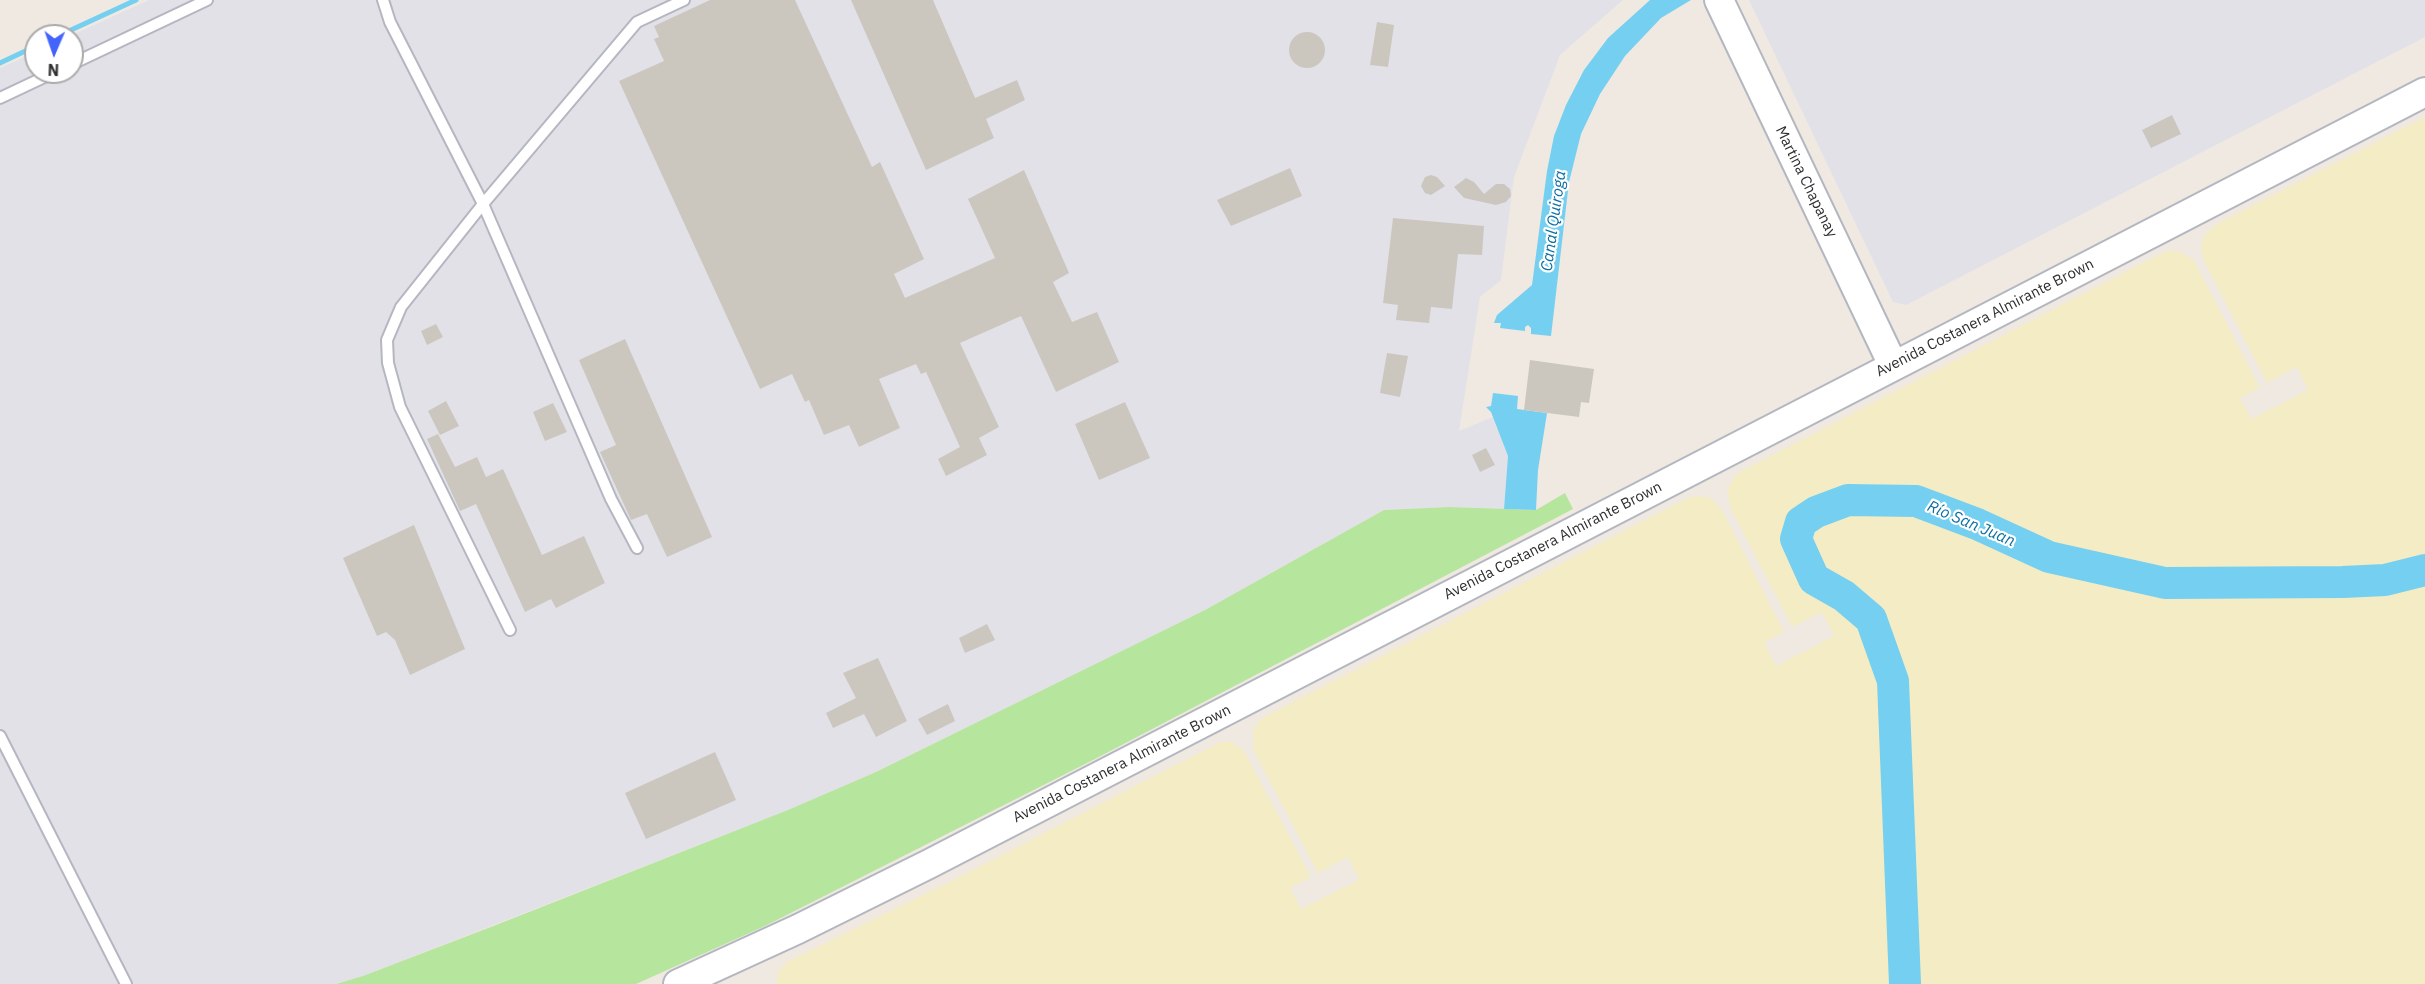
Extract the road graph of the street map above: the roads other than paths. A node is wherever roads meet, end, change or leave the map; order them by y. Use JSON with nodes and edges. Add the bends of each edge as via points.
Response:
{"nodes":[{"id":1,"x":207,"y":0,"type":"edge"},
{"id":2,"x":383,"y":0,"type":"edge"},
{"id":3,"x":684,"y":0,"type":"edge"},
{"id":4,"x":1719,"y":0,"type":"edge"},
{"id":5,"x":84,"y":58,"type":"edge"},
{"id":6,"x":30,"y":84,"type":"edge"},
{"id":7,"x":2425,"y":92,"type":"edge"},
{"id":8,"x":0,"y":98,"type":"edge"},
{"id":9,"x":483,"y":204,"type":"junction"},
{"id":10,"x":1893,"y":365,"type":"junction"},
{"id":11,"x":637,"y":548,"type":"dead end"},
{"id":12,"x":510,"y":630,"type":"dead end"},
{"id":13,"x":0,"y":736,"type":"edge"},
{"id":14,"x":126,"y":984,"type":"edge"},
{"id":15,"x":678,"y":984,"type":"edge"}],
"edges":[{"from":1,"to":5,"type":"lane"},
{"from":2,"to":9,"type":"lane","via":[[390,22]]},
{"from":3,"to":9,"type":"lane","via":[[638,22]]},
{"from":4,"to":10,"type":"main road","name":"Martina Chapanay"},
{"from":6,"to":8,"type":"lane"},
{"from":7,"to":10,"type":"main road","name":"Avenida Costanera Almirante Brown"},
{"from":9,"to":11,"type":"lane","via":[[611,499]]},
{"from":9,"to":12,"type":"lane","via":[[400,307],[387,340],[388,363],[400,407]]},
{"from":10,"to":15,"type":"main road","name":"Avenida Costanera Almirante Brown","via":[[929,864]]},
{"from":13,"to":14,"type":"lane"}]}
